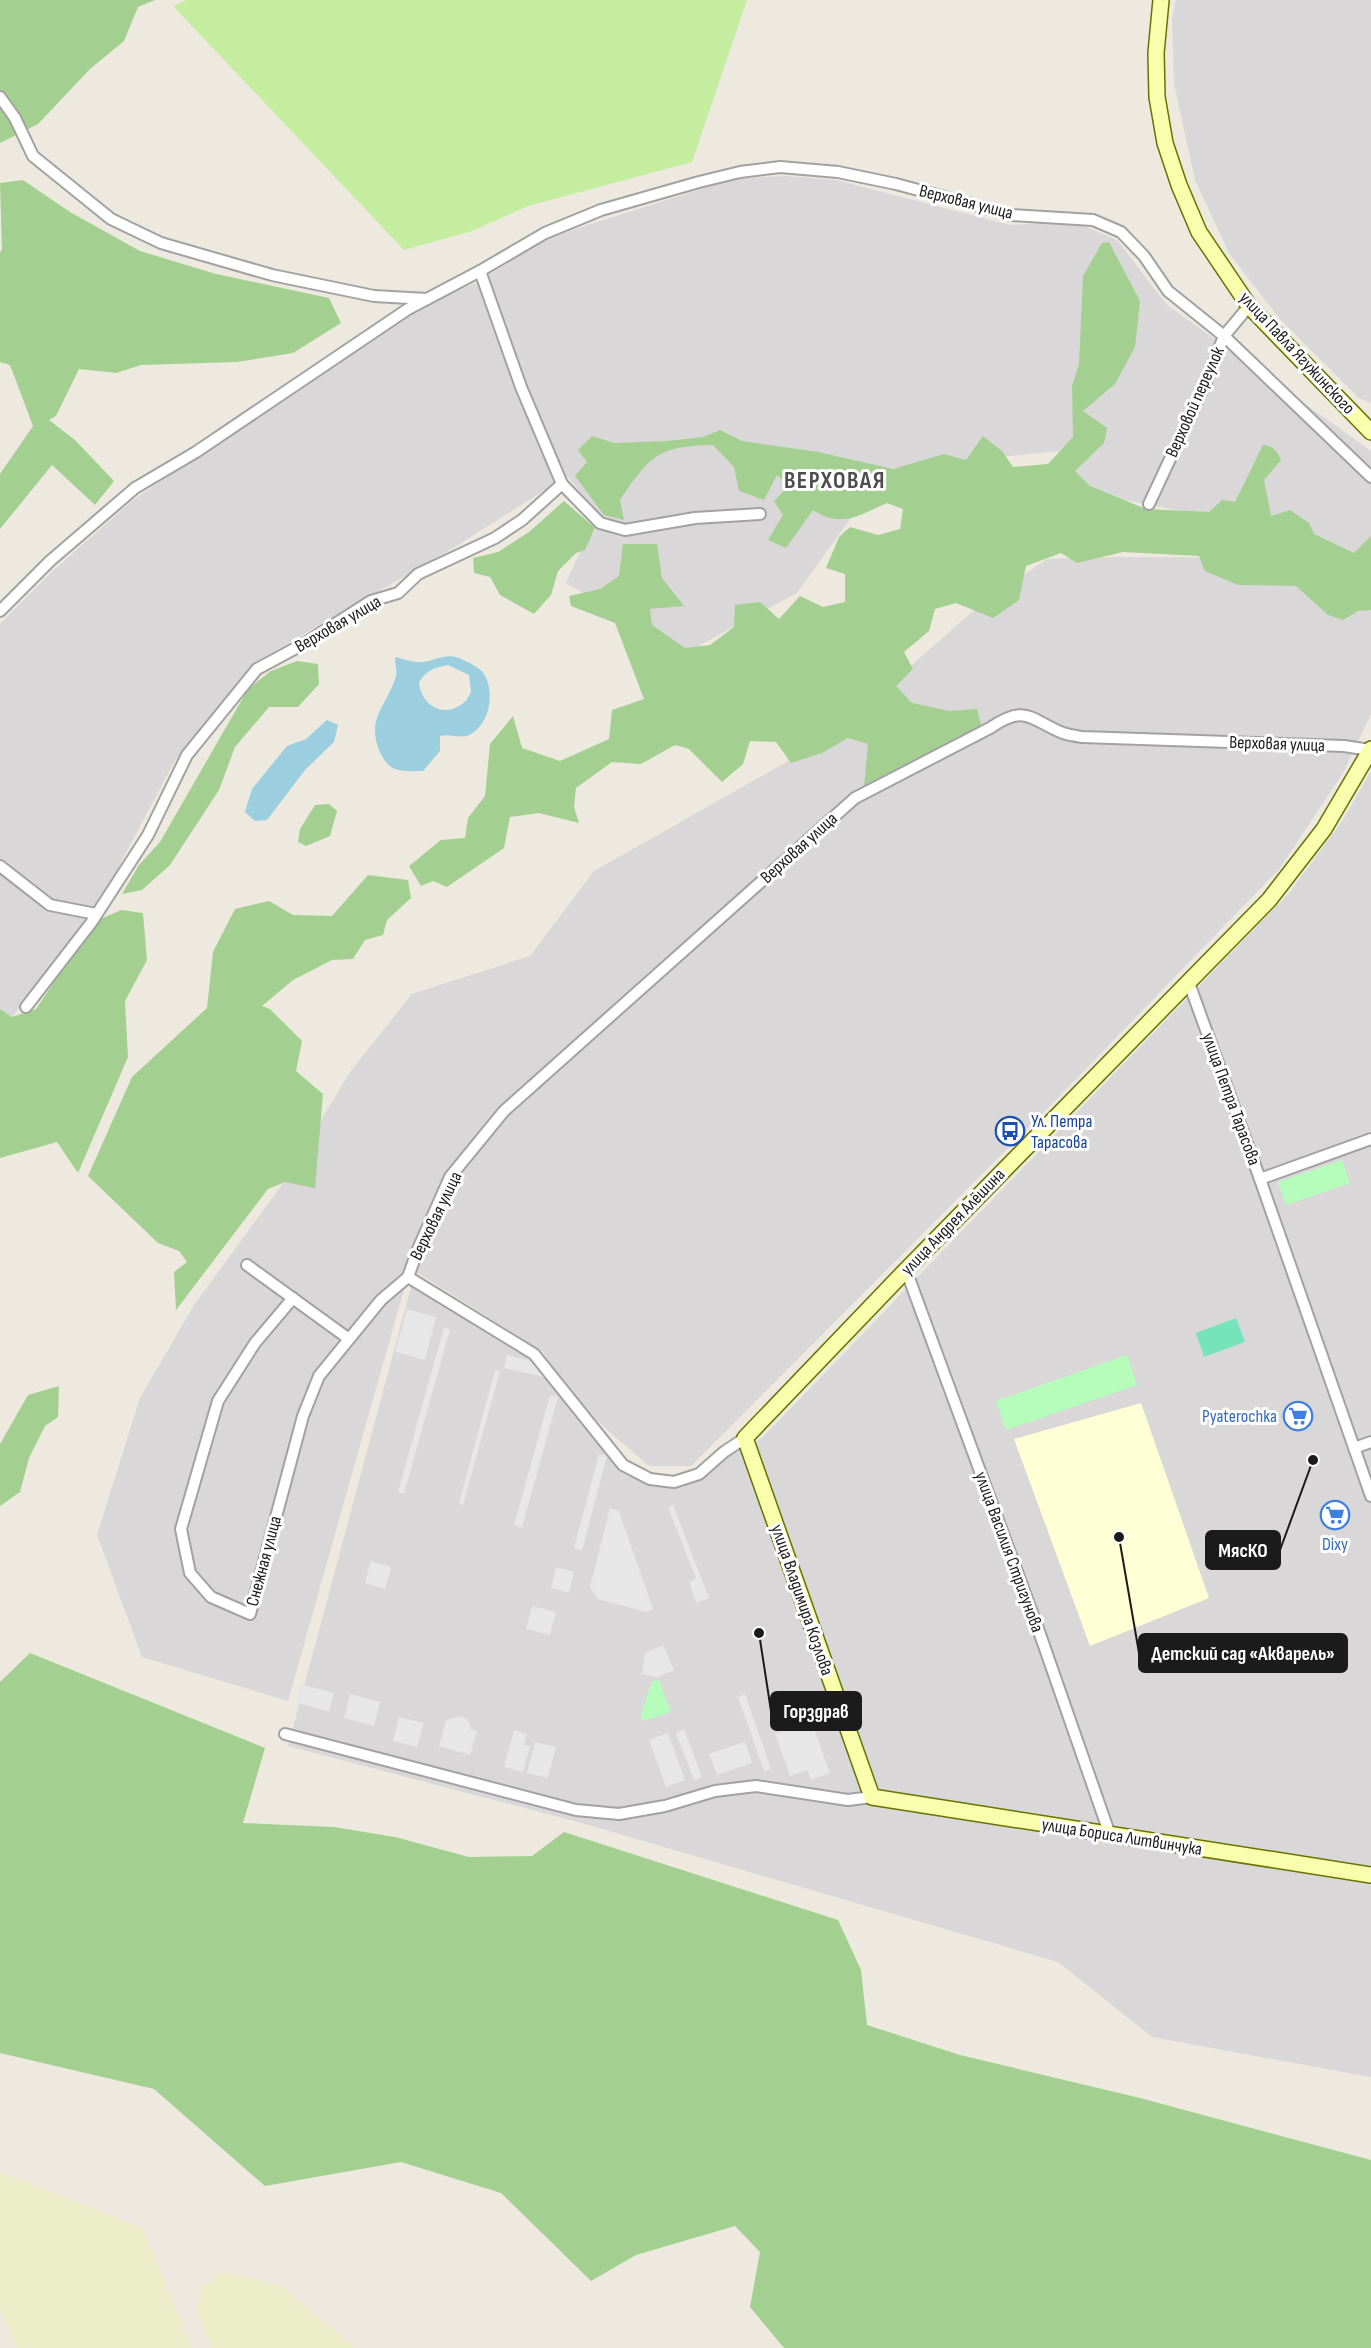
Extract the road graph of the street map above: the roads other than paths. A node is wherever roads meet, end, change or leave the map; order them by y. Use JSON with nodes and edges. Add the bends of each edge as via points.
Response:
{"nodes":[{"id":1,"x":1161,"y":0,"type":"edge"},
{"id":2,"x":0,"y":97,"type":"edge"},
{"id":3,"x":480,"y":271,"type":"junction"},
{"id":4,"x":428,"y":299,"type":"junction"},
{"id":5,"x":1249,"y":306,"type":"junction"},
{"id":6,"x":1224,"y":336,"type":"junction"},
{"id":7,"x":1371,"y":432,"type":"edge"},
{"id":8,"x":1371,"y":477,"type":"edge"},
{"id":9,"x":562,"y":484,"type":"junction"},
{"id":10,"x":1149,"y":504,"type":"dead end"},
{"id":11,"x":760,"y":514,"type":"dead end"},
{"id":12,"x":0,"y":611,"type":"edge"},
{"id":13,"x":1371,"y":749,"type":"edge"},
{"id":14,"x":0,"y":866,"type":"edge"},
{"id":15,"x":96,"y":914,"type":"junction"},
{"id":16,"x":1189,"y":983,"type":"junction"},
{"id":17,"x":26,"y":1006,"type":"dead end"},
{"id":18,"x":1371,"y":1140,"type":"edge"},
{"id":19,"x":1260,"y":1179,"type":"junction"},
{"id":20,"x":247,"y":1265,"type":"dead end"},
{"id":21,"x":906,"y":1270,"type":"junction"},
{"id":22,"x":408,"y":1277,"type":"junction"},
{"id":23,"x":293,"y":1298,"type":"junction"},
{"id":24,"x":349,"y":1339,"type":"junction"},
{"id":25,"x":745,"y":1438,"type":"junction"},
{"id":26,"x":1371,"y":1442,"type":"edge"},
{"id":27,"x":1354,"y":1448,"type":"junction"},
{"id":28,"x":1371,"y":1496,"type":"edge"},
{"id":29,"x":285,"y":1734,"type":"dead end"},
{"id":30,"x":872,"y":1797,"type":"junction"},
{"id":31,"x":1110,"y":1835,"type":"junction"},
{"id":32,"x":1371,"y":1875,"type":"edge"}],
"edges":[{"from":1,"to":5,"type":"street","name":"улица Павла Ягужинского","via":[[1157,97],[1165,144],[1199,232]]},
{"from":2,"to":4,"type":"street","via":[[33,156],[111,219],[161,243],[295,280],[374,296]]},
{"from":3,"to":4,"type":"street","name":"Верховая улица"},
{"from":3,"to":6,"type":"street","name":"Верховая улица","via":[[544,233],[601,210],[709,180],[780,167],[838,172],[1011,215],[1093,220],[1121,232],[1144,256],[1168,291]]},
{"from":3,"to":9,"type":"street","via":[[521,387]]},
{"from":4,"to":12,"type":"street","name":"Верховая улица","via":[[135,488],[50,561]]},
{"from":5,"to":6,"type":"street","name":"Верховой переулок"},
{"from":5,"to":7,"type":"street","name":"улица Павла Ягужинского"},
{"from":6,"to":8,"type":"street","name":"Верховая улица"},
{"from":6,"to":10,"type":"street","name":"Верховой переулок"},
{"from":9,"to":11,"type":"street","via":[[600,523],[625,531],[695,518]]},
{"from":9,"to":15,"type":"street","name":"Верховая улица","via":[[495,538],[418,574],[398,593],[371,601],[257,669],[187,754],[148,835]]},
{"from":13,"to":16,"type":"street","via":[[1324,829],[1269,900]]},
{"from":13,"to":22,"type":"street","name":"Верховая улица","via":[[1082,737],[1023,715],[1003,719],[855,798],[504,1111],[450,1177]]},
{"from":14,"to":15,"type":"street","via":[[50,905]]},
{"from":15,"to":17,"type":"street","name":"Верховая улица"},
{"from":16,"to":19,"type":"street","name":"улица Петра Тарасова"},
{"from":16,"to":21,"type":"street","name":"улица Андрея Алёшина"},
{"from":18,"to":19,"type":"street"},
{"from":19,"to":27,"type":"street","name":"улица Петра Тарасова"},
{"from":20,"to":23,"type":"street"},
{"from":21,"to":25,"type":"street","name":"улица Андрея Алёшина"},
{"from":21,"to":31,"type":"street","name":"улица Василия Стригунова"},
{"from":22,"to":24,"type":"street","name":"Снежная улица","via":[[381,1300]]},
{"from":22,"to":25,"type":"street","via":[[534,1354],[623,1465],[650,1479],[674,1482],[699,1474]]},
{"from":23,"to":24,"type":"street"},
{"from":23,"to":24,"type":"street","name":"Снежная улица","via":[[255,1343],[218,1401],[181,1529],[190,1573],[211,1597],[229,1606],[250,1614],[303,1416],[320,1376]]},
{"from":25,"to":30,"type":"street","name":"улица Владимира Козлова"},
{"from":26,"to":27,"type":"street"},
{"from":27,"to":28,"type":"street","name":"улица Петра Тарасова"},
{"from":29,"to":30,"type":"street","via":[[576,1810],[619,1814],[715,1791],[756,1786],[848,1800]]},
{"from":30,"to":31,"type":"street","name":"улица Бориса Литвинчука"},
{"from":31,"to":32,"type":"street","name":"улица Бориса Литвинчука"}]}
